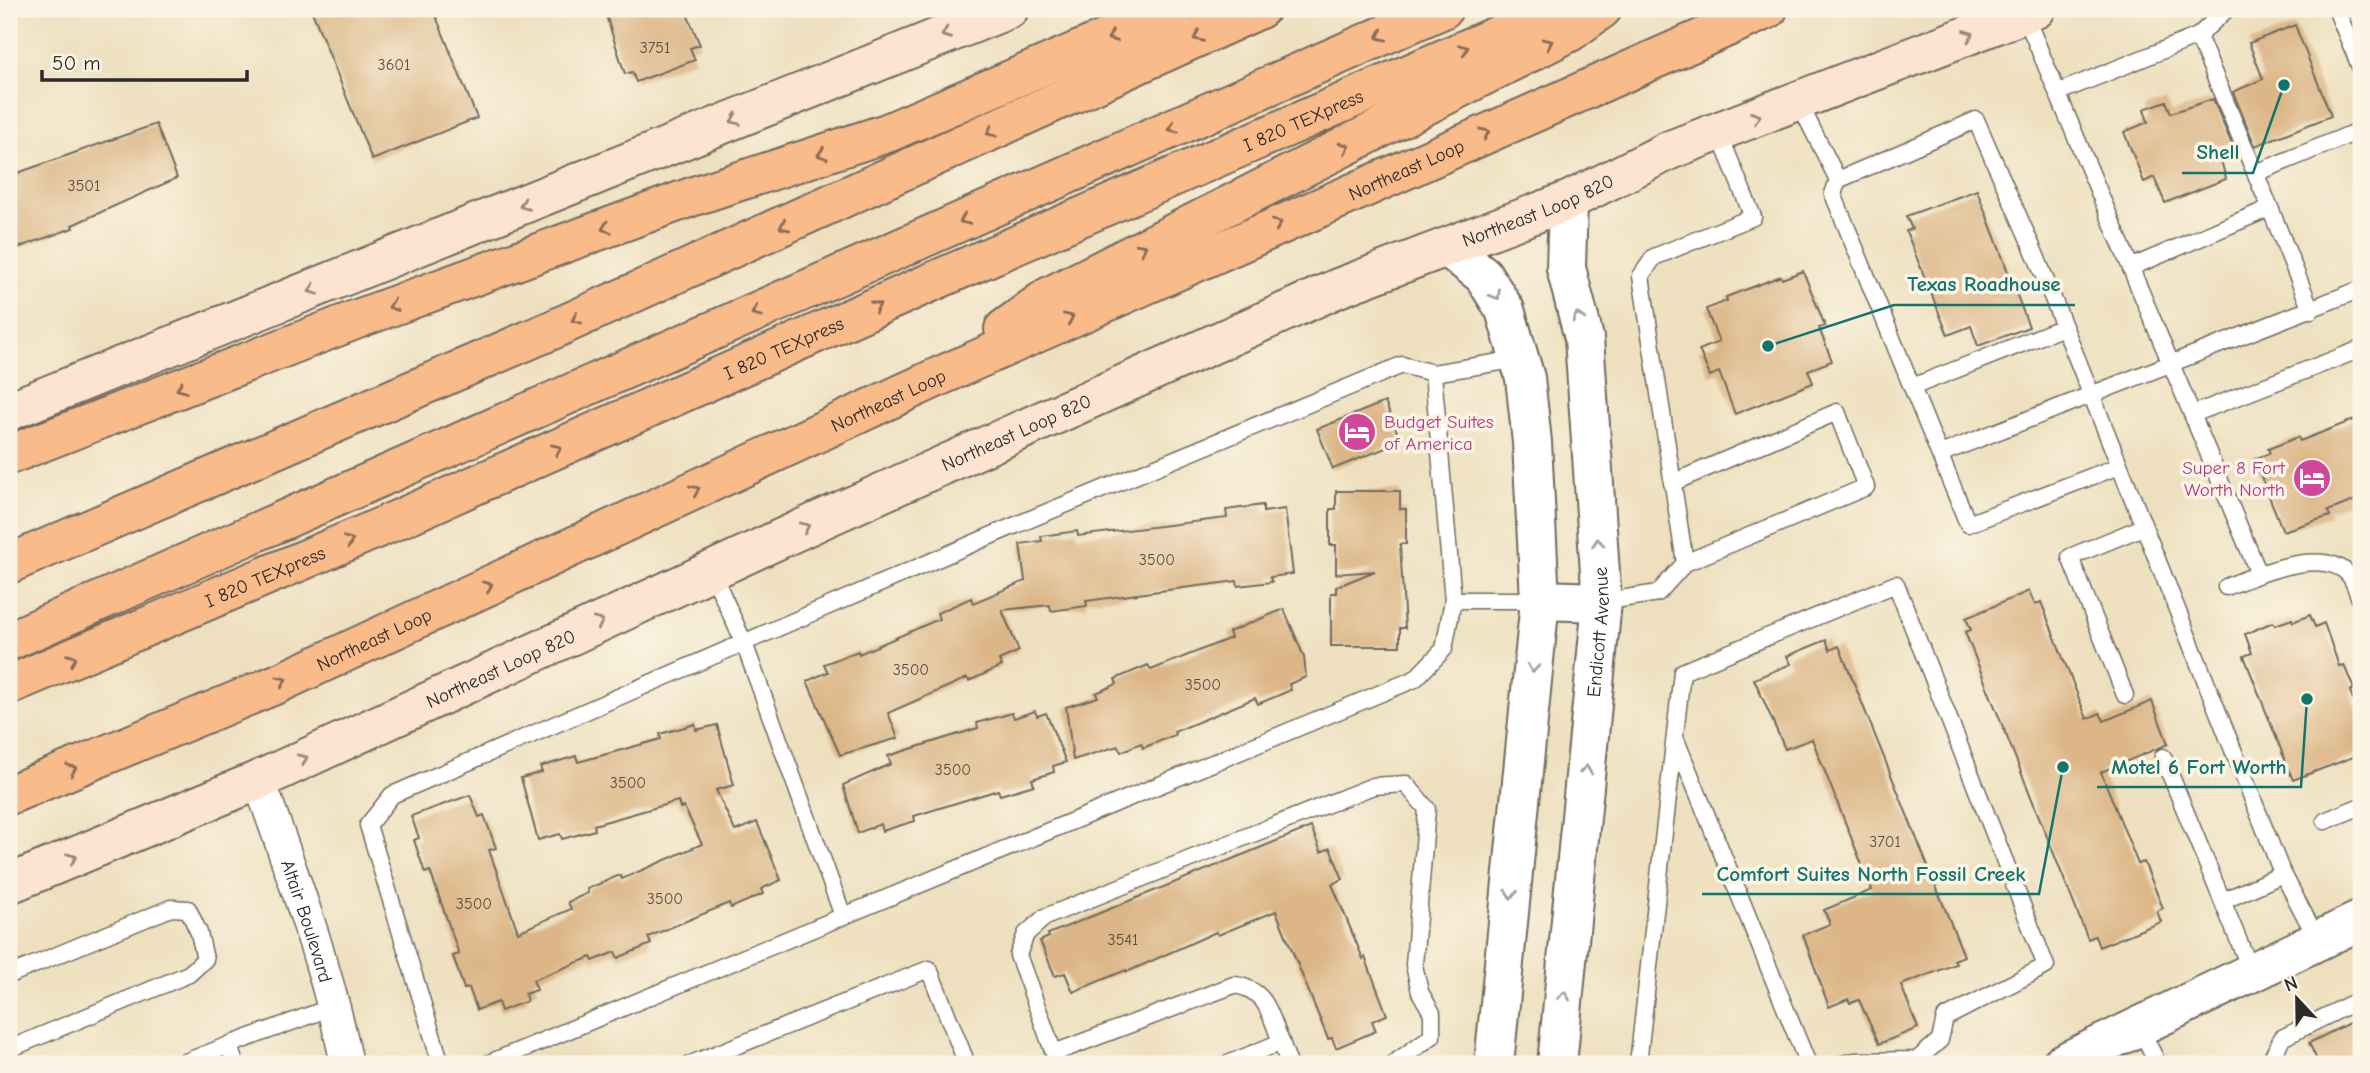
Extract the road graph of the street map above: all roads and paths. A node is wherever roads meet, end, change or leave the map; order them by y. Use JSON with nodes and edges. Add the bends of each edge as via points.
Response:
{"nodes":[{"id":1,"x":1009,"y":9,"type":"edge"},
{"id":2,"x":1175,"y":9,"type":"edge"},
{"id":3,"x":1260,"y":9,"type":"edge"},
{"id":4,"x":1443,"y":9,"type":"edge"},
{"id":5,"x":1558,"y":9,"type":"edge"},
{"id":6,"x":1602,"y":9,"type":"edge"},
{"id":7,"x":1769,"y":9,"type":"edge"},
{"id":8,"x":2227,"y":9,"type":"edge"},
{"id":9,"x":2336,"y":9,"type":"edge"},
{"id":10,"x":2030,"y":11,"type":"edge"},
{"id":11,"x":2198,"y":36,"type":"junction"},
{"id":12,"x":2361,"y":69,"type":"edge"},
{"id":13,"x":2059,"y":92,"type":"junction"},
{"id":14,"x":1798,"y":101,"type":"junction"},
{"id":15,"x":2361,"y":130,"type":"edge"},
{"id":16,"x":1718,"y":131,"type":"junction"},
{"id":17,"x":2256,"y":173,"type":"junction"},
{"id":18,"x":1838,"y":180,"type":"junction"},
{"id":19,"x":1568,"y":201,"type":"junction"},
{"id":20,"x":2270,"y":208,"type":"junction"},
{"id":21,"x":1448,"y":248,"type":"junction"},
{"id":22,"x":2132,"y":267,"type":"junction"},
{"id":23,"x":2361,"y":289,"type":"edge"},
{"id":24,"x":2311,"y":310,"type":"junction"},
{"id":25,"x":2064,"y":327,"type":"junction"},
{"id":26,"x":2361,"y":349,"type":"edge"},
{"id":27,"x":1519,"y":359,"type":"junction"},
{"id":28,"x":2174,"y":365,"type":"junction"},
{"id":29,"x":1433,"y":373,"type":"junction"},
{"id":30,"x":940,"y":376,"type":"junction"},
{"id":31,"x":1912,"y":387,"type":"junction"},
{"id":32,"x":2090,"y":393,"type":"junction"},
{"id":33,"x":9,"y":411,"type":"edge"},
{"id":34,"x":2193,"y":414,"type":"junction"},
{"id":35,"x":1940,"y":454,"type":"junction"},
{"id":36,"x":9,"y":455,"type":"edge"},
{"id":37,"x":2119,"y":466,"type":"junction"},
{"id":38,"x":1672,"y":483,"type":"junction"},
{"id":39,"x":2143,"y":527,"type":"junction"},
{"id":40,"x":1685,"y":563,"type":"junction"},
{"id":41,"x":9,"y":564,"type":"edge"},
{"id":42,"x":711,"y":570,"type":"junction"},
{"id":43,"x":2259,"y":574,"type":"junction"},
{"id":44,"x":2226,"y":587,"type":"dead end"},
{"id":45,"x":1453,"y":600,"type":"junction"},
{"id":46,"x":1540,"y":600,"type":"junction"},
{"id":47,"x":1602,"y":602,"type":"junction"},
{"id":48,"x":2361,"y":602,"type":"edge"},
{"id":49,"x":9,"y":641,"type":"edge"},
{"id":50,"x":744,"y":643,"type":"junction"},
{"id":51,"x":9,"y":685,"type":"edge"},
{"id":52,"x":2125,"y":695,"type":"dead end"},
{"id":53,"x":1675,"y":737,"type":"junction"},
{"id":54,"x":2163,"y":757,"type":"dead end"},
{"id":55,"x":258,"y":780,"type":"junction"},
{"id":56,"x":9,"y":794,"type":"edge"},
{"id":57,"x":2361,"y":806,"type":"edge"},
{"id":58,"x":2325,"y":821,"type":"dead end"},
{"id":59,"x":2283,"y":874,"type":"junction"},
{"id":60,"x":9,"y":884,"type":"edge"},
{"id":61,"x":2223,"y":901,"type":"junction"},
{"id":62,"x":843,"y":916,"type":"junction"},
{"id":63,"x":2361,"y":920,"type":"edge"},
{"id":64,"x":2318,"y":941,"type":"junction"},
{"id":65,"x":2252,"y":974,"type":"junction"},
{"id":66,"x":9,"y":975,"type":"edge"},
{"id":67,"x":2361,"y":999,"type":"edge"},
{"id":68,"x":335,"y":1006,"type":"junction"},
{"id":69,"x":2140,"y":1028,"type":"junction"},
{"id":70,"x":1281,"y":1042,"type":"junction"},
{"id":71,"x":229,"y":1045,"type":"junction"},
{"id":72,"x":9,"y":1049,"type":"edge"},
{"id":73,"x":1056,"y":1058,"type":"edge"},
{"id":74,"x":1918,"y":1062,"type":"edge"},
{"id":75,"x":180,"y":1064,"type":"edge"},
{"id":76,"x":235,"y":1064,"type":"edge"},
{"id":77,"x":347,"y":1064,"type":"edge"},
{"id":78,"x":442,"y":1064,"type":"edge"},
{"id":79,"x":487,"y":1064,"type":"edge"},
{"id":80,"x":691,"y":1064,"type":"edge"},
{"id":81,"x":967,"y":1064,"type":"edge"},
{"id":82,"x":1228,"y":1064,"type":"edge"},
{"id":83,"x":1289,"y":1064,"type":"edge"},
{"id":84,"x":1393,"y":1064,"type":"edge"},
{"id":85,"x":1494,"y":1064,"type":"edge"},
{"id":86,"x":1557,"y":1064,"type":"edge"},
{"id":87,"x":1638,"y":1064,"type":"edge"},
{"id":88,"x":1808,"y":1064,"type":"edge"},
{"id":89,"x":1843,"y":1064,"type":"edge"},
{"id":90,"x":2061,"y":1064,"type":"edge"},
{"id":91,"x":2158,"y":1064,"type":"edge"},
{"id":92,"x":2269,"y":1064,"type":"edge"}],
"edges":[{"from":1,"to":33,"type":"main road","one_way":true},
{"from":2,"to":36,"type":"highway","one_way":true,"via":[[887,133],[694,195]]},
{"from":3,"to":41,"type":"highway","one_way":true,"via":[[552,330]]},
{"from":4,"to":49,"type":"highway","one_way":true},
{"from":51,"to":5,"type":"highway","name":"I 820 TEXpress","one_way":true,"via":[[348,541]]},
{"from":30,"to":6,"type":"highway","one_way":true,"via":[[1048,297],[1570,32]]},
{"from":30,"to":7,"type":"highway","name":"Northeast Loop","one_way":true},
{"from":8,"to":11,"type":"lane"},
{"from":9,"to":12,"type":"lane"},
{"from":10,"to":13,"type":"lane"},
{"from":14,"to":10,"type":"main road","name":"Northeast Loop 820","one_way":true},
{"from":11,"to":13,"type":"lane"},
{"from":11,"to":17,"type":"lane"},
{"from":13,"to":22,"type":"lane"},
{"from":16,"to":14,"type":"main road","name":"Northeast Loop 820","one_way":true},
{"from":14,"to":18,"type":"lane"},
{"from":15,"to":17,"type":"lane"},
{"from":16,"to":19,"type":"main road","name":"Northeast Loop 820"},
{"from":16,"to":38,"type":"lane","via":[[1753,217],[1654,257],[1641,276]]},
{"from":17,"to":20,"type":"lane"},
{"from":18,"to":25,"type":"lane","via":[[1976,120]]},
{"from":18,"to":31,"type":"lane","via":[[1833,194]]},
{"from":19,"to":21,"type":"main road","name":"Northeast Loop 820"},
{"from":47,"to":19,"type":"street","name":"Endicott Avenue","one_way":true,"via":[[1584,338],[1566,268]]},
{"from":20,"to":22,"type":"lane"},
{"from":20,"to":24,"type":"lane"},
{"from":21,"to":27,"type":"street","one_way":true,"via":[[1483,275],[1505,310]]},
{"from":42,"to":21,"type":"main road","name":"Northeast Loop 820","one_way":true,"via":[[1338,288]]},
{"from":22,"to":28,"type":"lane"},
{"from":23,"to":24,"type":"lane"},
{"from":24,"to":28,"type":"lane"},
{"from":25,"to":31,"type":"lane"},
{"from":25,"to":32,"type":"lane"},
{"from":26,"to":34,"type":"lane"},
{"from":27,"to":29,"type":"lane"},
{"from":27,"to":46,"type":"street","via":[[1532,442]]},
{"from":28,"to":32,"type":"lane"},
{"from":28,"to":34,"type":"lane"},
{"from":29,"to":45,"type":"lane"},
{"from":29,"to":50,"type":"lane","via":[[1402,365]]},
{"from":56,"to":30,"type":"highway","name":"Northeast Loop","one_way":true,"via":[[277,684]]},
{"from":31,"to":35,"type":"lane"},
{"from":32,"to":35,"type":"lane"},
{"from":32,"to":37,"type":"lane"},
{"from":34,"to":43,"type":"lane"},
{"from":35,"to":37,"type":"lane","via":[[1968,524]]},
{"from":37,"to":39,"type":"lane"},
{"from":38,"to":40,"type":"lane"},
{"from":38,"to":40,"type":"lane","via":[[1837,412],[1866,487]]},
{"from":39,"to":52,"type":"lane","via":[[2070,557]]},
{"from":39,"to":59,"type":"lane"},
{"from":40,"to":47,"type":"lane","via":[[1658,593]]},
{"from":42,"to":50,"type":"lane"},
{"from":55,"to":42,"type":"main road","name":"Northeast Loop 820","one_way":true},
{"from":43,"to":44,"type":"lane"},
{"from":43,"to":48,"type":"lane","via":[[2332,563],[2350,576]]},
{"from":45,"to":46,"type":"lane"},
{"from":45,"to":62,"type":"lane","via":[[1444,649],[1415,679]]},
{"from":46,"to":47,"type":"street"},
{"from":46,"to":85,"type":"street","one_way":true},
{"from":86,"to":47,"type":"street","name":"Endicott Avenue","one_way":true},
{"from":50,"to":62,"type":"lane"},
{"from":50,"to":78,"type":"lane","via":[[392,795],[368,825]]},
{"from":53,"to":74,"type":"lane","via":[[1682,672],[1896,584],[2046,966],[1945,1018],[1940,1040]]},
{"from":53,"to":87,"type":"lane"},
{"from":53,"to":88,"type":"lane"},
{"from":54,"to":61,"type":"lane"},
{"from":60,"to":55,"type":"main road","name":"Northeast Loop 820","one_way":true},
{"from":55,"to":68,"type":"street","name":"Altair Boulevard","via":[[308,914]]},
{"from":57,"to":58,"type":"lane"},
{"from":59,"to":61,"type":"lane"},
{"from":59,"to":64,"type":"lane"},
{"from":61,"to":65,"type":"lane"},
{"from":62,"to":79,"type":"lane"},
{"from":63,"to":64,"type":"street"},
{"from":64,"to":65,"type":"street"},
{"from":65,"to":69,"type":"street"},
{"from":66,"to":72,"type":"lane","via":[[171,908],[188,909],[205,959],[189,974]]},
{"from":67,"to":92,"type":"lane","via":[[2281,1038]]},
{"from":68,"to":71,"type":"lane"},
{"from":68,"to":77,"type":"street","name":"Altair Boulevard"},
{"from":69,"to":90,"type":"street"},
{"from":69,"to":91,"type":"lane"},
{"from":70,"to":73,"type":"lane","via":[[1266,1003],[1250,987],[1234,985]]},
{"from":70,"to":82,"type":"lane"},
{"from":70,"to":83,"type":"lane"},
{"from":71,"to":75,"type":"lane"},
{"from":71,"to":76,"type":"lane"},
{"from":73,"to":84,"type":"lane","via":[[1018,955],[1026,934],[1045,917],[1373,786],[1406,784],[1427,808],[1414,965],[1420,992],[1432,1013],[1432,1036]]},
{"from":74,"to":89,"type":"lane"},
{"from":80,"to":81,"type":"lane","via":[[929,969]]}]}
